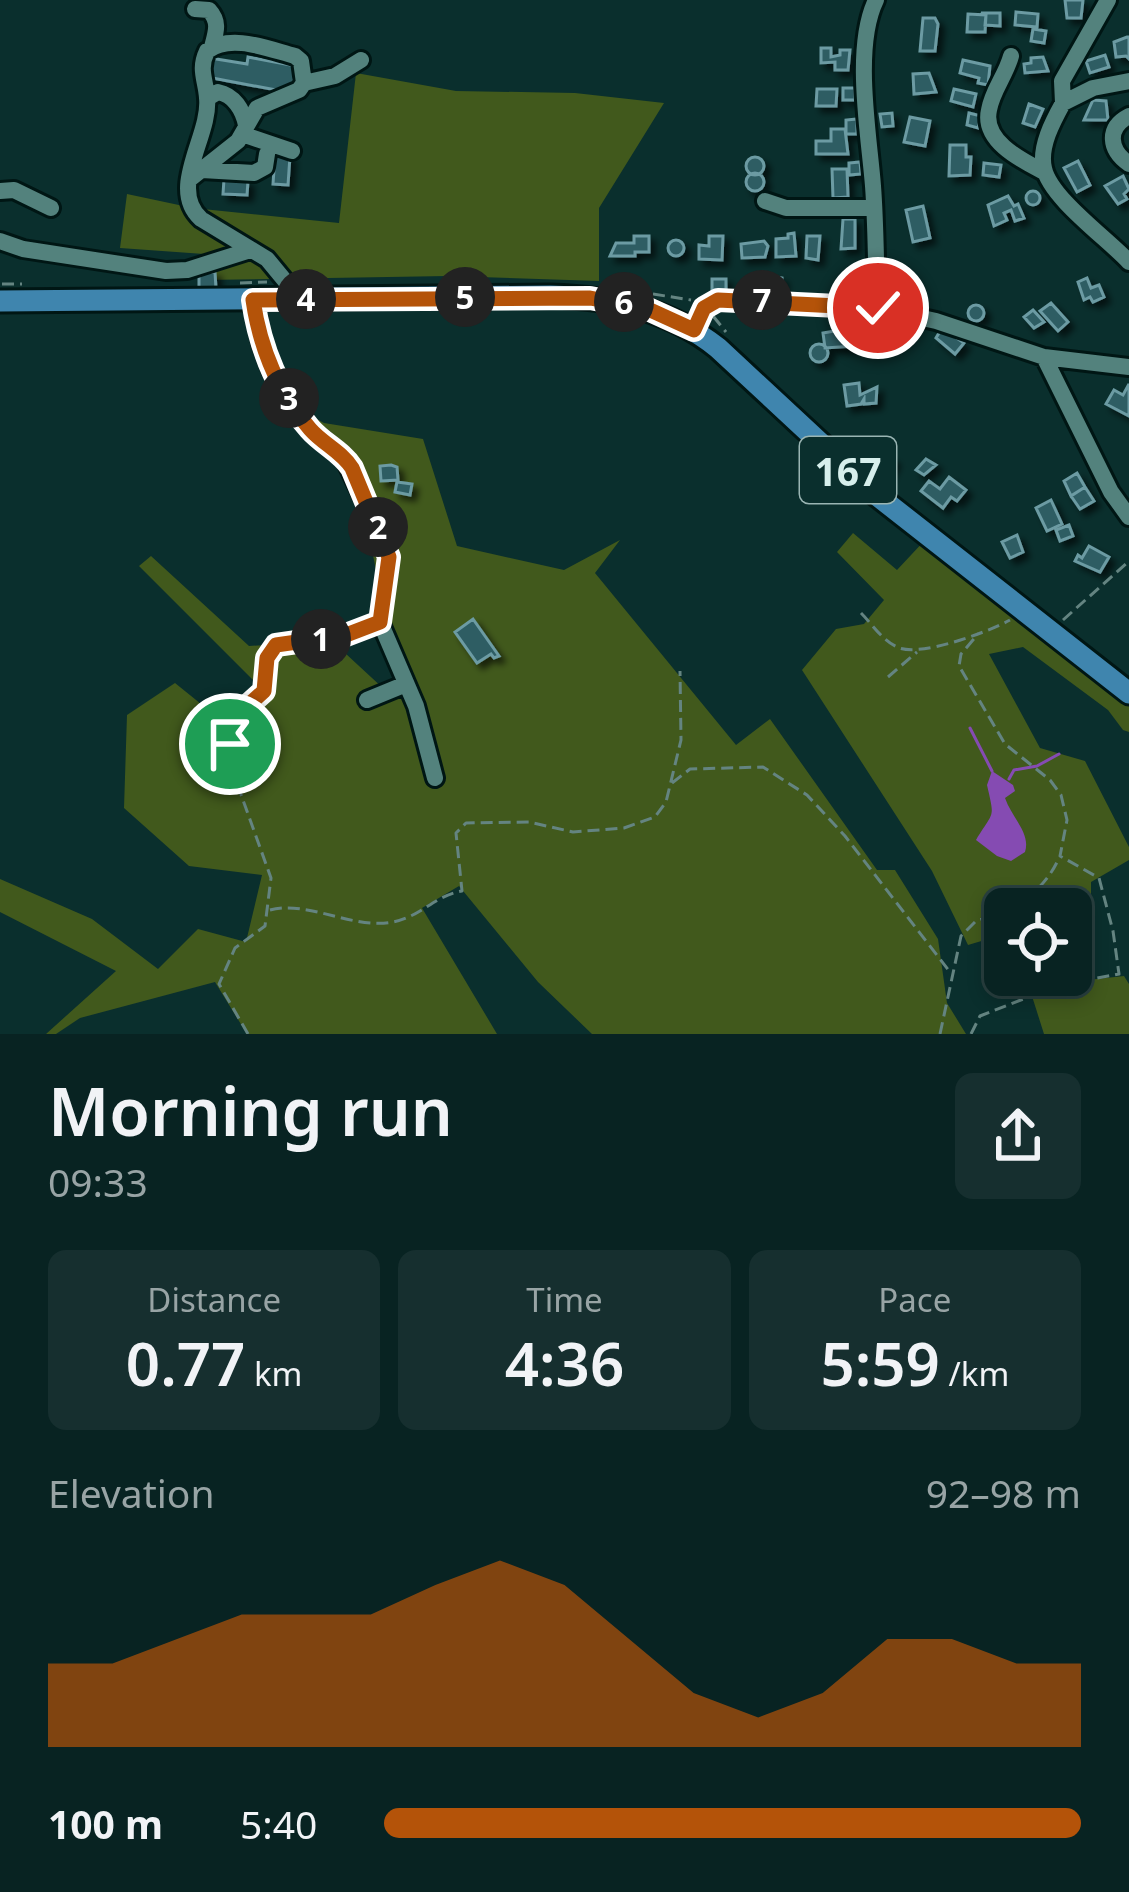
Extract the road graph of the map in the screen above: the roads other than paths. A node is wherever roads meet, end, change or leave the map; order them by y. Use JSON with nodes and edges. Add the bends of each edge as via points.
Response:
{"nodes":[{"id":1,"x":876,"y":0,"type":"edge"},
{"id":2,"x":1108,"y":0,"type":"edge"},
{"id":3,"x":195,"y":8,"type":"dead end"},
{"id":4,"x":212,"y":47,"type":"junction"},
{"id":5,"x":1011,"y":56,"type":"dead end"},
{"id":6,"x":361,"y":60,"type":"dead end"},
{"id":7,"x":1129,"y":81,"type":"edge"},
{"id":8,"x":304,"y":82,"type":"junction"},
{"id":9,"x":208,"y":98,"type":"junction"},
{"id":10,"x":1063,"y":103,"type":"junction"},
{"id":11,"x":1129,"y":116,"type":"edge"},
{"id":12,"x":244,"y":129,"type":"junction"},
{"id":13,"x":292,"y":151,"type":"dead end"},
{"id":14,"x":267,"y":154,"type":"dead end"},
{"id":15,"x":1129,"y":164,"type":"edge"},
{"id":16,"x":1044,"y":172,"type":"junction"},
{"id":17,"x":196,"y":175,"type":"junction"},
{"id":18,"x":0,"y":191,"type":"edge"},
{"id":19,"x":765,"y":201,"type":"dead end"},
{"id":20,"x":51,"y":208,"type":"dead end"},
{"id":21,"x":874,"y":208,"type":"junction"},
{"id":22,"x":0,"y":241,"type":"edge"},
{"id":23,"x":250,"y":250,"type":"junction"},
{"id":24,"x":1129,"y":262,"type":"edge"},
{"id":25,"x":291,"y":299,"type":"junction"},
{"id":26,"x":253,"y":300,"type":"junction"},
{"id":27,"x":0,"y":302,"type":"edge"},
{"id":28,"x":878,"y":308,"type":"junction"},
{"id":29,"x":694,"y":330,"type":"junction"},
{"id":30,"x":1044,"y":356,"type":"junction"},
{"id":31,"x":1129,"y":367,"type":"edge"},
{"id":32,"x":1129,"y":518,"type":"edge"},
{"id":33,"x":406,"y":684,"type":"junction"},
{"id":34,"x":1129,"y":693,"type":"edge"},
{"id":35,"x":367,"y":700,"type":"dead end"},
{"id":36,"x":435,"y":778,"type":"dead end"}],
"edges":[{"from":1,"to":21,"type":"street","via":[[866,108]]},
{"from":2,"to":10,"type":"street","via":[[1062,81]]},
{"from":3,"to":4,"type":"street","via":[[215,16]]},
{"from":4,"to":8,"type":"street","via":[[235,42],[295,56]]},
{"from":4,"to":9,"type":"street","via":[[201,69]]},
{"from":5,"to":16,"type":"street","via":[[988,123],[1012,154]]},
{"from":6,"to":8,"type":"street"},
{"from":7,"to":10,"type":"street"},
{"from":8,"to":12,"type":"street","via":[[293,95],[257,108]]},
{"from":9,"to":12,"type":"street","via":[[232,98]]},
{"from":9,"to":17,"type":"street"},
{"from":10,"to":16,"type":"street","via":[[1047,138]]},
{"from":11,"to":15,"type":"street","via":[[1112,137]]},
{"from":12,"to":13,"type":"street"},
{"from":12,"to":17,"type":"street"},
{"from":14,"to":17,"type":"street","via":[[254,173]]},
{"from":16,"to":24,"type":"street"},
{"from":17,"to":23,"type":"street","via":[[188,194],[193,212]]},
{"from":18,"to":20,"type":"street"},
{"from":19,"to":21,"type":"street"},
{"from":21,"to":28,"type":"street"},
{"from":22,"to":23,"type":"street","via":[[166,272]]},
{"from":23,"to":25,"type":"street","via":[[278,270]]},
{"from":25,"to":26,"type":"main road","number":"167"},
{"from":25,"to":29,"type":"main road","number":"167","via":[[603,299]]},
{"from":26,"to":27,"type":"main road","number":"167"},
{"from":26,"to":33,"type":"street","via":[[271,370],[311,430],[352,468],[389,557],[380,622]]},
{"from":28,"to":29,"type":"street","via":[[718,300]]},
{"from":28,"to":30,"type":"street"},
{"from":29,"to":34,"type":"main road","number":"167","via":[[874,494]]},
{"from":30,"to":31,"type":"street"},
{"from":30,"to":32,"type":"street"},
{"from":33,"to":35,"type":"street"},
{"from":33,"to":36,"type":"street"}]}
